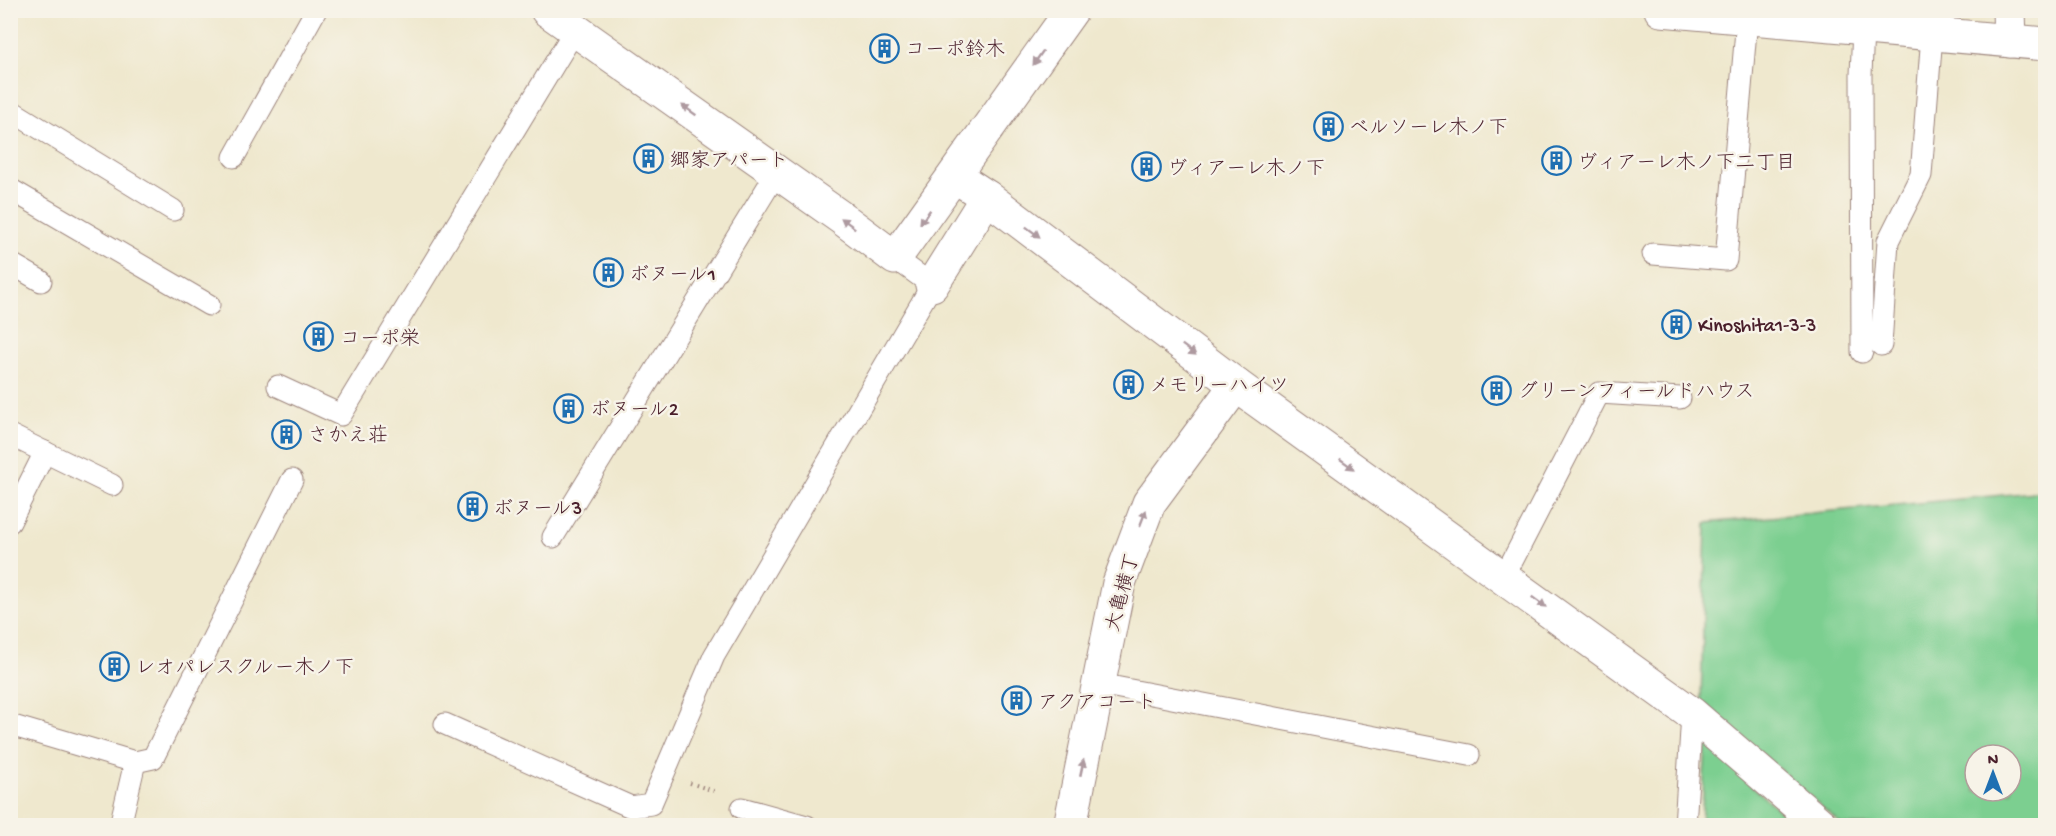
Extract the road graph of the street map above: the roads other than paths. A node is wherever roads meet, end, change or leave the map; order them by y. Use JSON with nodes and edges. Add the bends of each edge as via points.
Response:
{"nodes":[{"id":1,"x":316,"y":10,"type":"edge"},
{"id":2,"x":547,"y":10,"type":"edge"},
{"id":3,"x":1072,"y":10,"type":"edge"},
{"id":4,"x":1661,"y":10,"type":"edge"},
{"id":5,"x":1747,"y":19,"type":"junction"},
{"id":6,"x":2009,"y":26,"type":"edge"},
{"id":7,"x":1863,"y":29,"type":"junction"},
{"id":8,"x":575,"y":30,"type":"junction"},
{"id":9,"x":1932,"y":35,"type":"junction"},
{"id":10,"x":2046,"y":44,"type":"edge"},
{"id":11,"x":10,"y":110,"type":"edge"},
{"id":12,"x":234,"y":157,"type":"dead end"},
{"id":13,"x":777,"y":172,"type":"junction"},
{"id":14,"x":955,"y":176,"type":"junction"},
{"id":15,"x":10,"y":189,"type":"edge"},
{"id":16,"x":987,"y":196,"type":"junction"},
{"id":17,"x":173,"y":210,"type":"dead end"},
{"id":18,"x":1653,"y":254,"type":"dead end"},
{"id":19,"x":895,"y":258,"type":"junction"},
{"id":20,"x":10,"y":264,"type":"edge"},
{"id":21,"x":40,"y":281,"type":"dead end"},
{"id":22,"x":932,"y":285,"type":"junction"},
{"id":23,"x":209,"y":305,"type":"dead end"},
{"id":24,"x":1236,"y":385,"type":"junction"},
{"id":25,"x":278,"y":386,"type":"dead end"},
{"id":26,"x":1680,"y":398,"type":"dead end"},
{"id":27,"x":10,"y":435,"type":"edge"},
{"id":28,"x":45,"y":452,"type":"junction"},
{"id":29,"x":292,"y":480,"type":"dead end"},
{"id":30,"x":112,"y":485,"type":"dead end"},
{"id":31,"x":10,"y":522,"type":"edge"},
{"id":32,"x":553,"y":537,"type":"dead end"},
{"id":33,"x":1504,"y":577,"type":"junction"},
{"id":34,"x":1099,"y":684,"type":"junction"},
{"id":35,"x":1692,"y":714,"type":"junction"},
{"id":36,"x":445,"y":724,"type":"dead end"},
{"id":37,"x":10,"y":725,"type":"edge"},
{"id":38,"x":1469,"y":755,"type":"dead end"},
{"id":39,"x":135,"y":762,"type":"junction"},
{"id":40,"x":742,"y":808,"type":"road end"},
{"id":41,"x":1813,"y":821,"type":"edge"},
{"id":42,"x":120,"y":825,"type":"edge"},
{"id":43,"x":807,"y":825,"type":"edge"},
{"id":44,"x":1070,"y":825,"type":"edge"},
{"id":45,"x":1685,"y":825,"type":"edge"}],
"edges":[{"from":1,"to":12,"type":"lane"},
{"from":2,"to":8,"type":"street"},
{"from":3,"to":14,"type":"street","one_way":true},
{"from":4,"to":5,"type":"street"},
{"from":5,"to":7,"type":"street"},
{"from":5,"to":18,"type":"lane","via":[[1726,260]]},
{"from":6,"to":9,"type":"street"},
{"from":6,"to":10,"type":"street"},
{"from":7,"to":9,"type":"street"},
{"from":7,"to":9,"type":"lane","via":[[1861,75],[1872,348],[1888,241],[1921,175]]},
{"from":13,"to":8,"type":"street","one_way":true},
{"from":8,"to":25,"type":"lane","via":[[341,415]]},
{"from":11,"to":17,"type":"lane"},
{"from":19,"to":13,"type":"street","one_way":true},
{"from":13,"to":32,"type":"lane"},
{"from":14,"to":16,"type":"street"},
{"from":14,"to":19,"type":"street","one_way":true},
{"from":15,"to":23,"type":"lane"},
{"from":16,"to":22,"type":"street"},
{"from":16,"to":24,"type":"street","one_way":true},
{"from":19,"to":22,"type":"lane"},
{"from":20,"to":21,"type":"lane"},
{"from":22,"to":36,"type":"lane","via":[[714,656],[651,804],[631,807]]},
{"from":24,"to":33,"type":"street","one_way":true},
{"from":34,"to":24,"type":"street","name":"大亀横丁","one_way":true,"via":[[1119,583],[1149,503]]},
{"from":26,"to":33,"type":"lane","via":[[1599,393]]},
{"from":27,"to":28,"type":"lane"},
{"from":28,"to":30,"type":"lane"},
{"from":28,"to":31,"type":"lane"},
{"from":29,"to":39,"type":"lane","via":[[153,758]]},
{"from":33,"to":35,"type":"street","one_way":true},
{"from":34,"to":38,"type":"lane"},
{"from":44,"to":34,"type":"street","name":"大亀横丁","one_way":true},
{"from":35,"to":41,"type":"street"},
{"from":35,"to":45,"type":"lane"},
{"from":37,"to":39,"type":"lane"},
{"from":39,"to":42,"type":"lane"},
{"from":40,"to":43,"type":"lane"}]}
